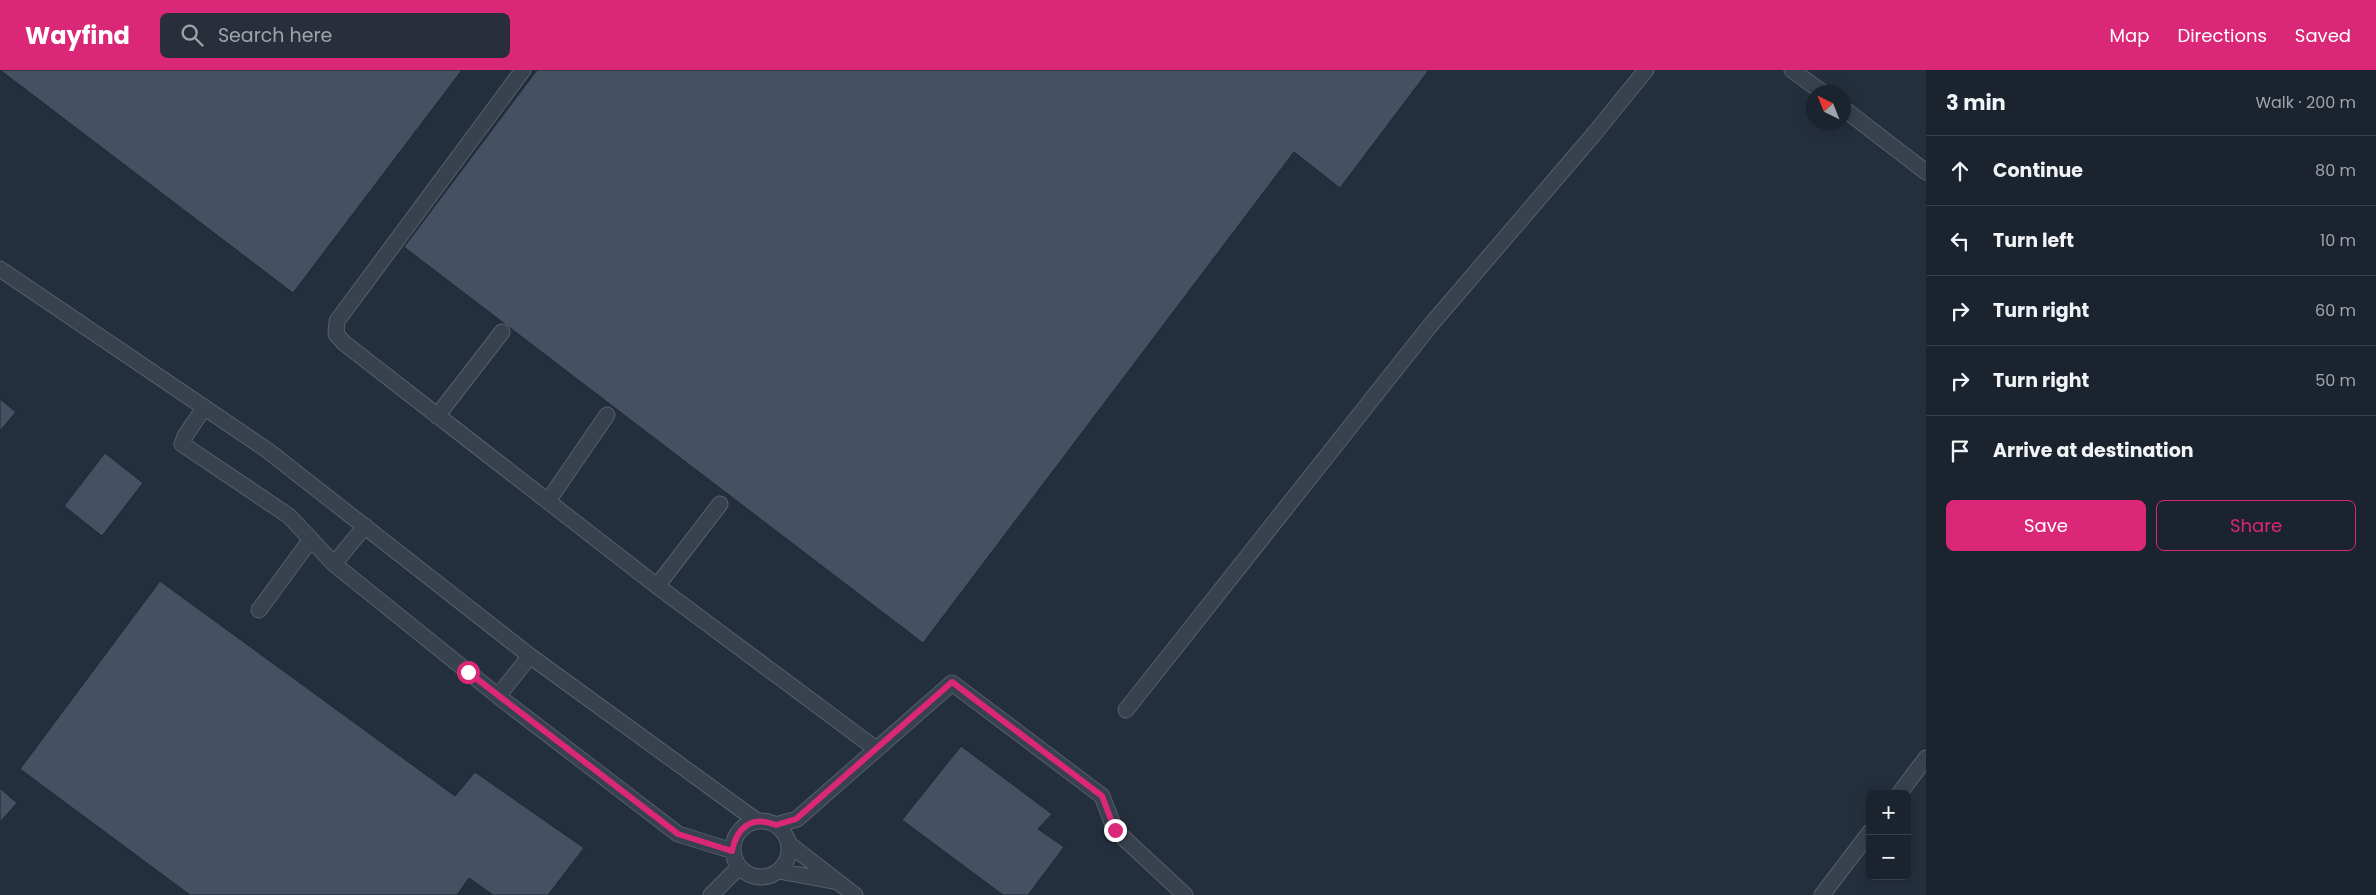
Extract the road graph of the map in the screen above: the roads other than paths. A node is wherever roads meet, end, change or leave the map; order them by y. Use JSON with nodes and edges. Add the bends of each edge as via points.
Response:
{"nodes":[{"id":1,"x":523,"y":70,"type":"edge"},
{"id":2,"x":1646,"y":70,"type":"edge"},
{"id":3,"x":1792,"y":70,"type":"edge"},
{"id":4,"x":1812,"y":85,"type":"edge"},
{"id":5,"x":1851,"y":114,"type":"edge"},
{"id":6,"x":1926,"y":172,"type":"edge"},
{"id":7,"x":0,"y":269,"type":"edge"},
{"id":8,"x":502,"y":332,"type":"dead end"},
{"id":9,"x":204,"y":408,"type":"junction"},
{"id":10,"x":607,"y":415,"type":"dead end"},
{"id":11,"x":437,"y":416,"type":"junction"},
{"id":12,"x":548,"y":501,"type":"junction"},
{"id":13,"x":720,"y":504,"type":"dead end"},
{"id":14,"x":365,"y":526,"type":"junction"},
{"id":15,"x":311,"y":539,"type":"junction"},
{"id":16,"x":334,"y":564,"type":"junction"},
{"id":17,"x":657,"y":586,"type":"junction"},
{"id":18,"x":258,"y":610,"type":"dead end"},
{"id":19,"x":530,"y":656,"type":"junction"},
{"id":20,"x":498,"y":696,"type":"junction"},
{"id":21,"x":1126,"y":710,"type":"dead end"},
{"id":22,"x":876,"y":749,"type":"junction"},
{"id":23,"x":1926,"y":758,"type":"edge"},
{"id":24,"x":1902,"y":790,"type":"edge"},
{"id":25,"x":722,"y":795,"type":"junction"},
{"id":26,"x":757,"y":821,"type":"junction"},
{"id":27,"x":776,"y":825,"type":"junction"},
{"id":28,"x":741,"y":830,"type":"junction"},
{"id":29,"x":1868,"y":835,"type":"edge"},
{"id":30,"x":789,"y":844,"type":"junction"},
{"id":31,"x":732,"y":851,"type":"junction"},
{"id":32,"x":739,"y":867,"type":"junction"},
{"id":33,"x":779,"y":871,"type":"junction"},
{"id":34,"x":838,"y":882,"type":"junction"},
{"id":35,"x":711,"y":895,"type":"edge"},
{"id":36,"x":855,"y":895,"type":"edge"},
{"id":37,"x":1185,"y":895,"type":"edge"},
{"id":38,"x":1822,"y":895,"type":"edge"}],
"edges":[{"from":1,"to":11,"type":"lane","via":[[337,321],[336,334],[344,343]]},
{"from":2,"to":21,"type":"lane","via":[[1430,327]]},
{"from":3,"to":4,"type":"lane"},
{"from":5,"to":6,"type":"lane"},
{"from":7,"to":9,"type":"lane"},
{"from":8,"to":11,"type":"lane"},
{"from":9,"to":14,"type":"lane","via":[[267,450]]},
{"from":9,"to":15,"type":"lane","via":[[182,444],[289,516]]},
{"from":10,"to":12,"type":"lane"},
{"from":11,"to":12,"type":"lane"},
{"from":12,"to":17,"type":"lane"},
{"from":13,"to":17,"type":"lane"},
{"from":14,"to":16,"type":"lane"},
{"from":14,"to":19,"type":"lane"},
{"from":15,"to":16,"type":"lane"},
{"from":15,"to":18,"type":"lane"},
{"from":16,"to":20,"type":"lane"},
{"from":17,"to":22,"type":"lane"},
{"from":19,"to":20,"type":"lane"},
{"from":19,"to":25,"type":"lane"},
{"from":20,"to":31,"type":"lane","via":[[678,834]]},
{"from":22,"to":27,"type":"lane","via":[[796,819]]},
{"from":22,"to":37,"type":"lane","via":[[952,682],[1102,796],[1115,830]]},
{"from":23,"to":24,"type":"lane"},
{"from":25,"to":26,"type":"lane"},
{"from":25,"to":28,"type":"lane"},
{"from":26,"to":27,"type":"lane"},
{"from":26,"to":28,"type":"lane"},
{"from":27,"to":30,"type":"lane","via":[[786,835]]},
{"from":28,"to":31,"type":"lane"},
{"from":29,"to":38,"type":"lane"},
{"from":30,"to":33,"type":"lane","via":[[789,854]]},
{"from":30,"to":34,"type":"lane"},
{"from":31,"to":32,"type":"lane"},
{"from":32,"to":33,"type":"lane","via":[[757,878]]},
{"from":32,"to":35,"type":"lane"},
{"from":33,"to":34,"type":"lane"},
{"from":34,"to":36,"type":"lane"}]}
